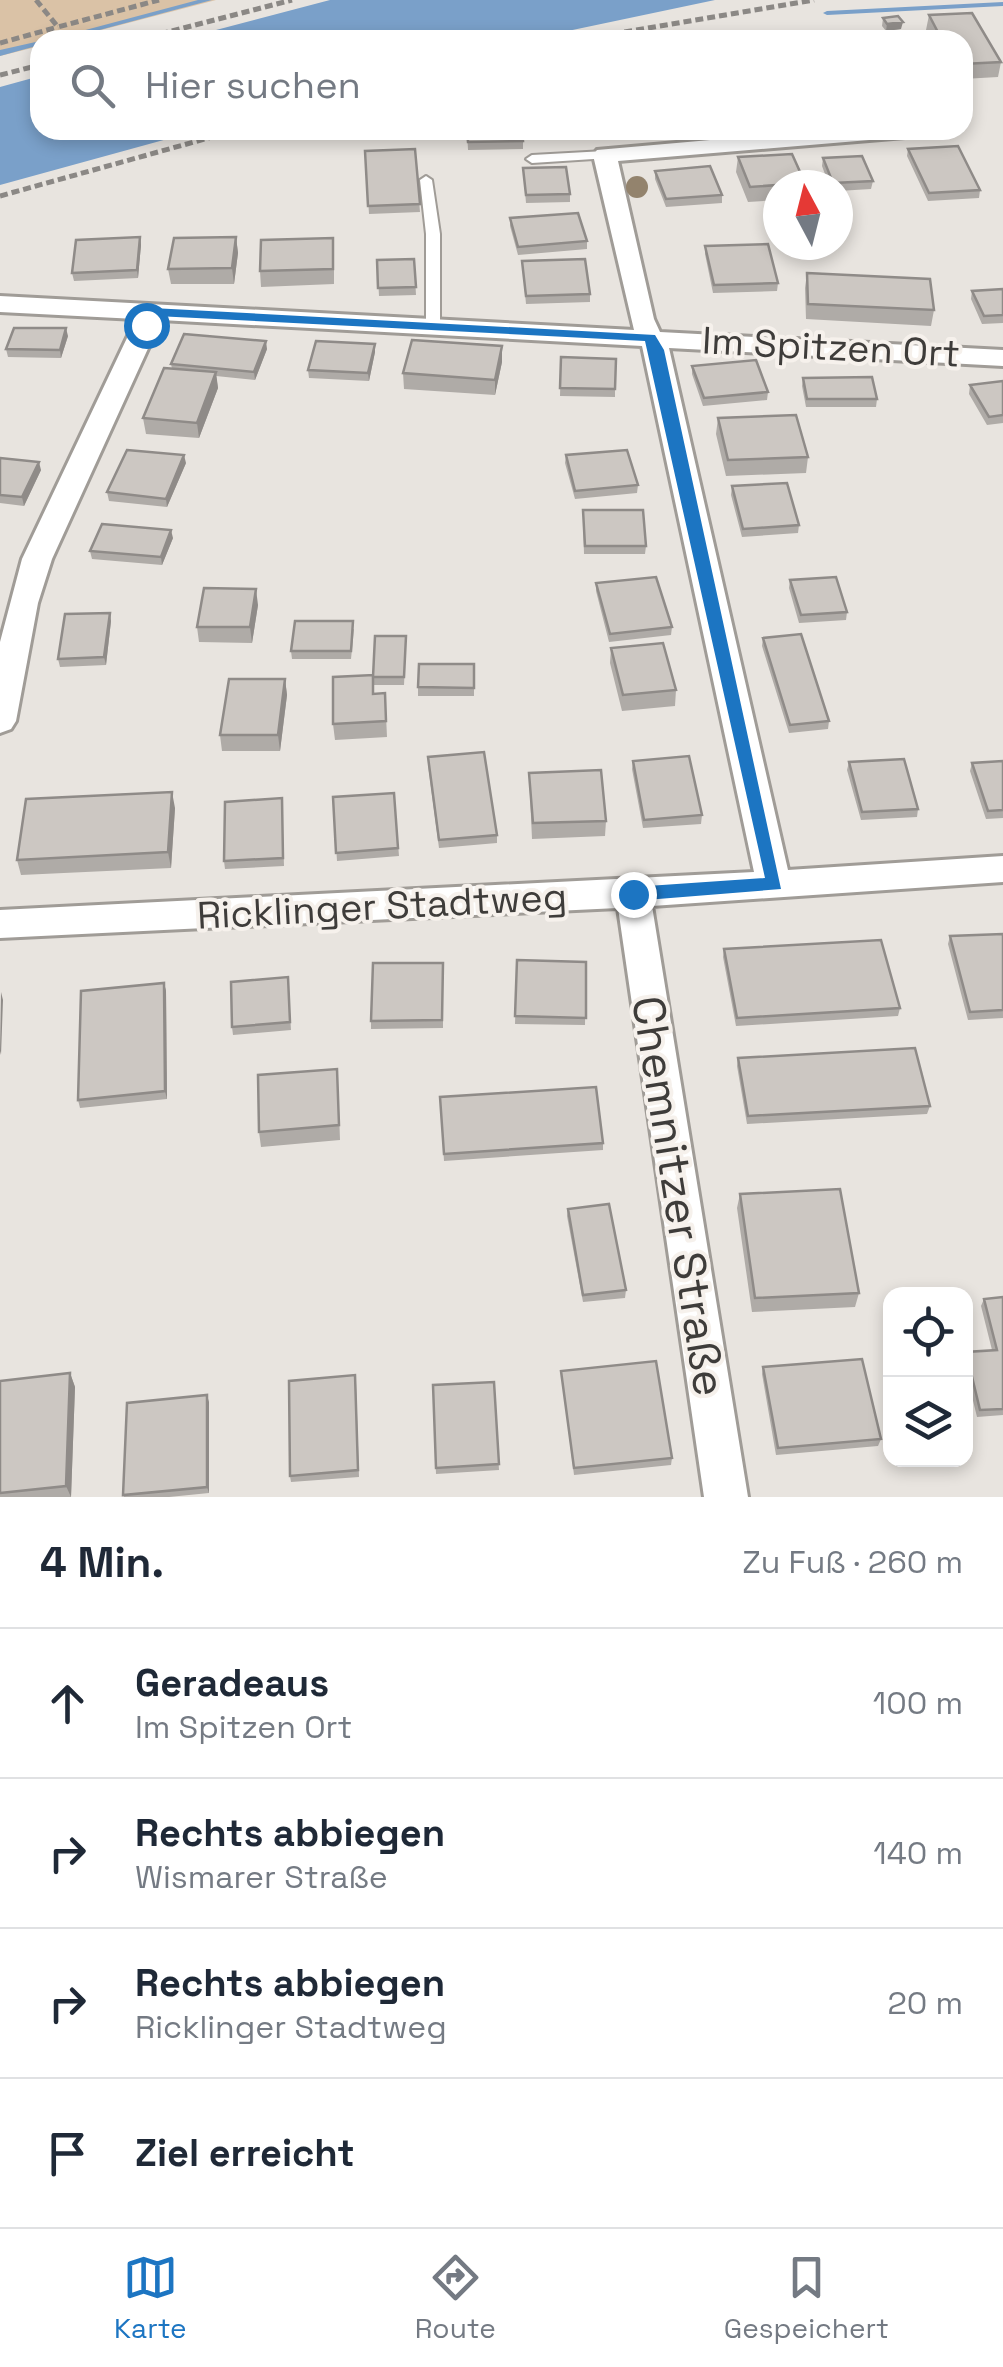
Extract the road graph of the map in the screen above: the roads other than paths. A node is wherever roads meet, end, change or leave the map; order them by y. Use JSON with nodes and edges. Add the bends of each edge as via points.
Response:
{"nodes":[{"id":1,"x":785,"y":140,"type":"edge"},
{"id":2,"x":604,"y":155,"type":"junction"},
{"id":3,"x":532,"y":159,"type":"dead end"},
{"id":4,"x":426,"y":180,"type":"dead end"},
{"id":5,"x":0,"y":304,"type":"edge"},
{"id":6,"x":152,"y":312,"type":"junction"},
{"id":7,"x":433,"y":326,"type":"junction"},
{"id":8,"x":650,"y":338,"type":"junction"},
{"id":9,"x":1003,"y":358,"type":"edge"},
{"id":10,"x":0,"y":721,"type":"edge"},
{"id":11,"x":1003,"y":870,"type":"edge"},
{"id":12,"x":774,"y":884,"type":"junction"},
{"id":13,"x":633,"y":894,"type":"junction"},
{"id":14,"x":0,"y":924,"type":"edge"},
{"id":15,"x":726,"y":1497,"type":"edge"}],
"edges":[{"from":1,"to":2,"type":"street"},
{"from":2,"to":3,"type":"lane"},
{"from":2,"to":8,"type":"street"},
{"from":4,"to":7,"type":"lane"},
{"from":5,"to":6,"type":"street","name":"Im Spitzen Ort"},
{"from":6,"to":7,"type":"street","name":"Im Spitzen Ort"},
{"from":6,"to":10,"type":"street","via":[[37,559]]},
{"from":7,"to":8,"type":"street","name":"Im Spitzen Ort"},
{"from":8,"to":9,"type":"street","name":"Im Spitzen Ort"},
{"from":8,"to":12,"type":"street"},
{"from":11,"to":12,"type":"street","name":"Ricklinger Stadtweg"},
{"from":12,"to":13,"type":"street","name":"Ricklinger Stadtweg"},
{"from":13,"to":14,"type":"street","name":"Ricklinger Stadtweg"},
{"from":13,"to":15,"type":"street","name":"Chemnitzer Straße"}]}
